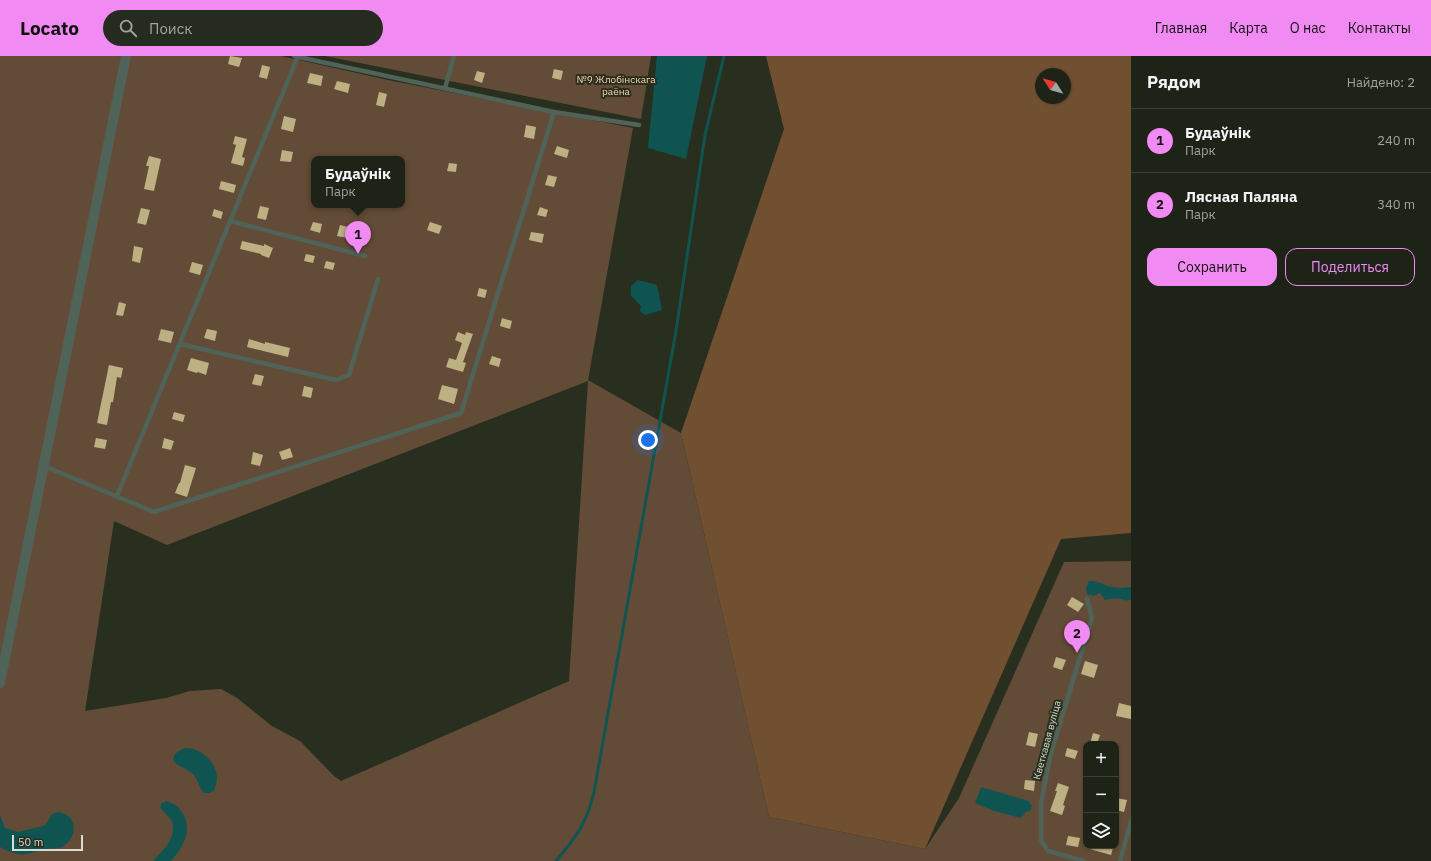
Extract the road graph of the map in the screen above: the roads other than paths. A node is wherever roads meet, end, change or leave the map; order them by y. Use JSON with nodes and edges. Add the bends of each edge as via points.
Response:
{"nodes":[{"id":1,"x":126,"y":56,"type":"edge"},
{"id":2,"x":296,"y":56,"type":"edge"},
{"id":3,"x":454,"y":56,"type":"edge"},
{"id":4,"x":445,"y":88,"type":"junction"},
{"id":5,"x":554,"y":112,"type":"junction"},
{"id":6,"x":639,"y":124,"type":"dead end"},
{"id":7,"x":230,"y":221,"type":"junction"},
{"id":8,"x":365,"y":256,"type":"dead end"},
{"id":9,"x":378,"y":279,"type":"dead end"},
{"id":10,"x":180,"y":344,"type":"junction"},
{"id":11,"x":44,"y":466,"type":"junction"},
{"id":12,"x":117,"y":496,"type":"junction"},
{"id":13,"x":1087,"y":599,"type":"dead end"},
{"id":14,"x":0,"y":683,"type":"edge"},
{"id":15,"x":1131,"y":821,"type":"edge"},
{"id":16,"x":1084,"y":861,"type":"edge"},
{"id":17,"x":1120,"y":861,"type":"edge"}],
"edges":[{"from":1,"to":11,"type":"street"},
{"from":2,"to":4,"type":"lane"},
{"from":2,"to":7,"type":"lane"},
{"from":3,"to":4,"type":"lane"},
{"from":4,"to":5,"type":"lane"},
{"from":5,"to":6,"type":"lane"},
{"from":5,"to":12,"type":"lane","via":[[461,413],[154,512]]},
{"from":7,"to":8,"type":"lane"},
{"from":7,"to":10,"type":"lane"},
{"from":9,"to":10,"type":"lane","via":[[349,376],[336,380]]},
{"from":10,"to":12,"type":"lane"},
{"from":11,"to":12,"type":"lane"},
{"from":11,"to":14,"type":"street"},
{"from":13,"to":16,"type":"lane","name":"Кветкавая вуліца","via":[[1092,618],[1051,753],[1041,803],[1041,840],[1048,851]]},
{"from":15,"to":17,"type":"lane"}]}
